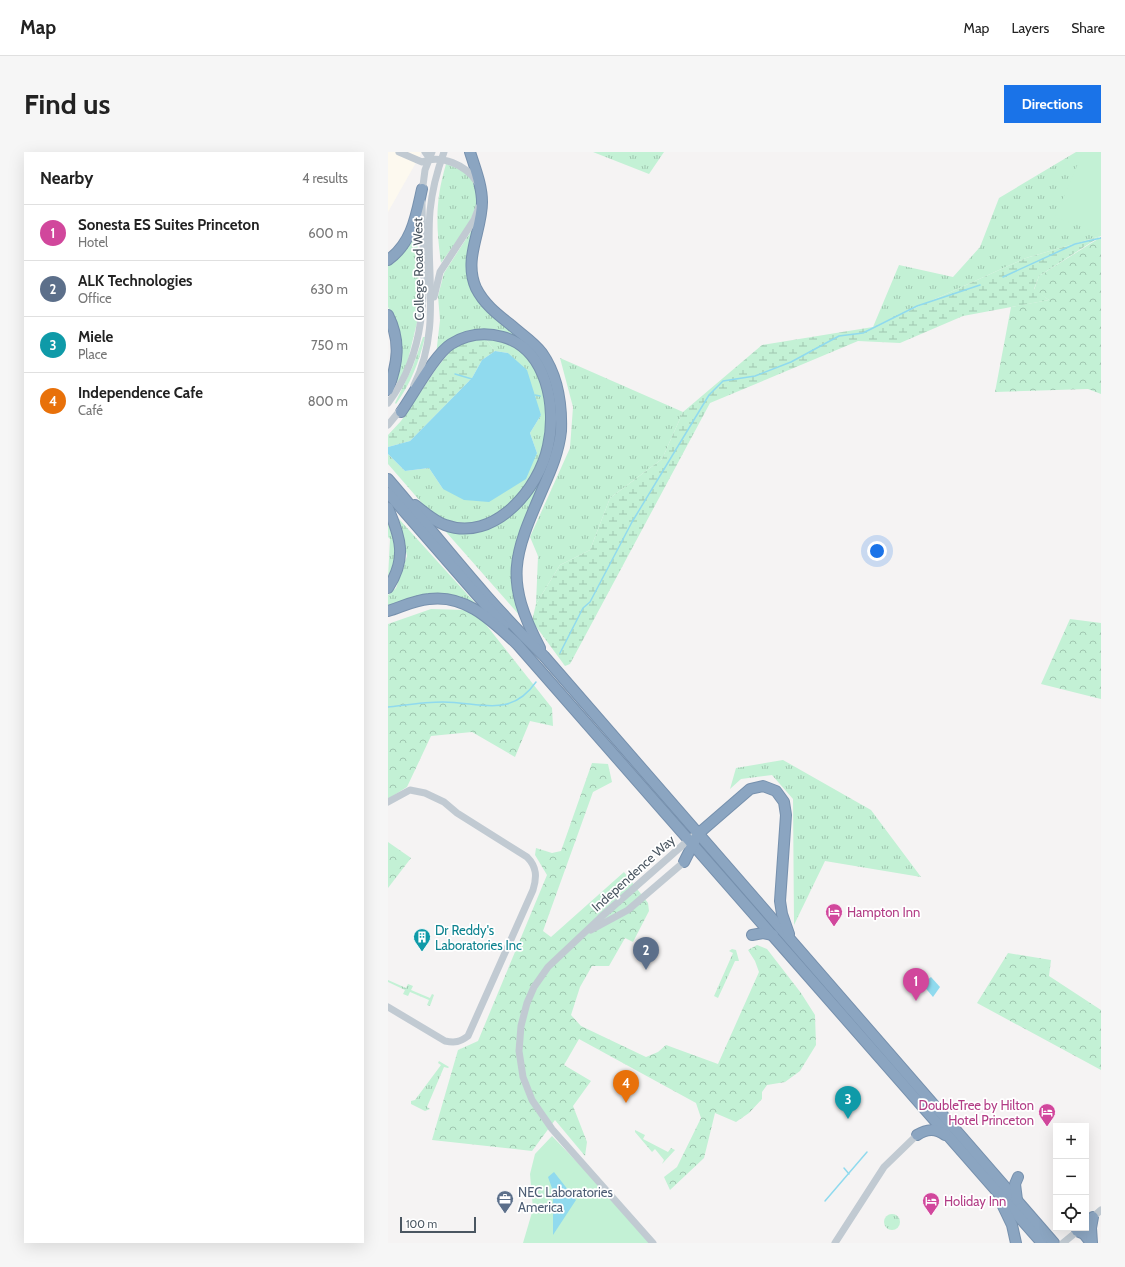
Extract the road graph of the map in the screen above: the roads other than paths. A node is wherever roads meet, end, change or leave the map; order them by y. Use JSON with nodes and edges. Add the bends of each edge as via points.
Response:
{"nodes":[{"id":1,"x":399,"y":152,"type":"edge"},
{"id":2,"x":425,"y":152,"type":"edge"},
{"id":3,"x":444,"y":152,"type":"edge"},
{"id":4,"x":470,"y":152,"type":"edge"},
{"id":5,"x":431,"y":155,"type":"edge"},
{"id":6,"x":441,"y":160,"type":"junction"},
{"id":7,"x":480,"y":187,"type":"junction"},
{"id":8,"x":422,"y":189,"type":"junction"},
{"id":9,"x":388,"y":260,"type":"edge"},
{"id":10,"x":432,"y":307,"type":"junction"},
{"id":11,"x":388,"y":315,"type":"edge"},
{"id":12,"x":388,"y":390,"type":"edge"},
{"id":13,"x":388,"y":403,"type":"edge"},
{"id":14,"x":400,"y":412,"type":"junction"},
{"id":15,"x":388,"y":425,"type":"edge"},
{"id":16,"x":388,"y":479,"type":"edge"},
{"id":17,"x":388,"y":493,"type":"edge"},
{"id":18,"x":405,"y":498,"type":"junction"},
{"id":19,"x":388,"y":508,"type":"edge"},
{"id":20,"x":388,"y":588,"type":"edge"},
{"id":21,"x":388,"y":611,"type":"edge"},
{"id":22,"x":517,"y":644,"type":"junction"},
{"id":23,"x":544,"y":656,"type":"junction"},
{"id":24,"x":388,"y":802,"type":"edge"},
{"id":25,"x":694,"y":839,"type":"junction"},
{"id":26,"x":684,"y":862,"type":"junction"},
{"id":27,"x":710,"y":863,"type":"junction"},
{"id":28,"x":755,"y":915,"type":"junction"},
{"id":29,"x":586,"y":933,"type":"junction"},
{"id":30,"x":773,"y":935,"type":"junction"},
{"id":31,"x":791,"y":940,"type":"junction"},
{"id":32,"x":388,"y":1007,"type":"edge"},
{"id":33,"x":921,"y":1104,"type":"junction"},
{"id":34,"x":918,"y":1135,"type":"junction"},
{"id":35,"x":951,"y":1139,"type":"junction"},
{"id":36,"x":993,"y":1180,"type":"junction"},
{"id":37,"x":1017,"y":1200,"type":"junction"},
{"id":38,"x":1093,"y":1217,"type":"edge"},
{"id":39,"x":1078,"y":1231,"type":"edge"},
{"id":40,"x":1080,"y":1231,"type":"edge"},
{"id":41,"x":653,"y":1243,"type":"edge"},
{"id":42,"x":835,"y":1243,"type":"edge"},
{"id":43,"x":1016,"y":1243,"type":"edge"},
{"id":44,"x":1042,"y":1243,"type":"edge"},
{"id":45,"x":1054,"y":1243,"type":"edge"},
{"id":46,"x":1063,"y":1243,"type":"edge"},
{"id":47,"x":1091,"y":1243,"type":"edge"}],
"edges":[{"from":1,"to":5,"type":"street","via":[[422,162]]},
{"from":2,"to":5,"type":"street"},
{"from":3,"to":6,"type":"street","name":"College Road West"},
{"from":4,"to":7,"type":"highway"},
{"from":5,"to":6,"type":"street"},
{"from":5,"to":8,"type":"street","name":"College Road West"},
{"from":6,"to":7,"type":"street","via":[[468,171]]},
{"from":6,"to":10,"type":"street","name":"College Road West","via":[[432,192],[430,212]]},
{"from":7,"to":10,"type":"street","via":[[477,213],[440,272]]},
{"from":7,"to":23,"type":"highway","via":[[481,216],[471,265],[476,287],[488,305],[542,353],[551,368],[560,401],[558,449],[524,530],[516,565],[519,603]]},
{"from":8,"to":9,"type":"highway","via":[[409,238]]},
{"from":8,"to":13,"type":"street","name":"College Road West","via":[[421,329],[412,361]]},
{"from":10,"to":14,"type":"street","name":"College Road West","via":[[431,328],[423,363]]},
{"from":11,"to":12,"type":"highway","via":[[398,344],[397,362]]},
{"from":14,"to":15,"type":"street","name":"College Road West"},
{"from":14,"to":18,"type":"highway","via":[[438,357],[450,345],[477,334],[492,334],[510,339],[534,358],[542,373],[551,409],[548,446],[533,484],[522,498],[498,518],[487,524],[459,528],[437,521]]},
{"from":16,"to":18,"type":"highway"},
{"from":17,"to":22,"type":"highway","via":[[502,622]]},
{"from":18,"to":23,"type":"highway"},
{"from":19,"to":20,"type":"highway","via":[[400,544],[396,576]]},
{"from":21,"to":22,"type":"highway","via":[[429,599],[457,601],[477,610]]},
{"from":22,"to":25,"type":"highway"},
{"from":23,"to":25,"type":"highway"},
{"from":24,"to":32,"type":"street","via":[[410,790],[444,802],[527,857],[535,868],[536,875],[533,890],[468,1036],[454,1042],[445,1041]]},
{"from":25,"to":26,"type":"highway"},
{"from":25,"to":27,"type":"highway"},
{"from":25,"to":29,"type":"street","name":"Independence Way","via":[[600,918]]},
{"from":25,"to":31,"type":"highway"},
{"from":25,"to":31,"type":"highway","via":[[750,789],[763,786],[776,791],[784,802],[786,815],[780,901]]},
{"from":26,"to":27,"type":"highway","via":[[702,859]]},
{"from":26,"to":29,"type":"street","name":"Independence Way","via":[[628,910]]},
{"from":27,"to":28,"type":"highway"},
{"from":28,"to":30,"type":"highway"},
{"from":28,"to":30,"type":"highway","via":[[752,935]]},
{"from":29,"to":41,"type":"street","name":"Independence Way","via":[[548,967],[534,987],[521,1026],[519,1051],[523,1077],[532,1100],[552,1129]]},
{"from":30,"to":33,"type":"highway"},
{"from":31,"to":36,"type":"highway"},
{"from":33,"to":34,"type":"highway","via":[[925,1118]]},
{"from":33,"to":35,"type":"highway"},
{"from":34,"to":35,"type":"highway","via":[[924,1130],[933,1129]]},
{"from":34,"to":42,"type":"street","via":[[884,1167]]},
{"from":35,"to":36,"type":"highway"},
{"from":36,"to":37,"type":"highway"},
{"from":36,"to":37,"type":"highway","via":[[1018,1177],[1014,1184]]},
{"from":36,"to":43,"type":"highway"},
{"from":36,"to":44,"type":"highway"},
{"from":37,"to":45,"type":"highway"},
{"from":38,"to":47,"type":"highway","via":[[1090,1228]]},
{"from":39,"to":46,"type":"street"},
{"from":40,"to":47,"type":"highway"}]}
